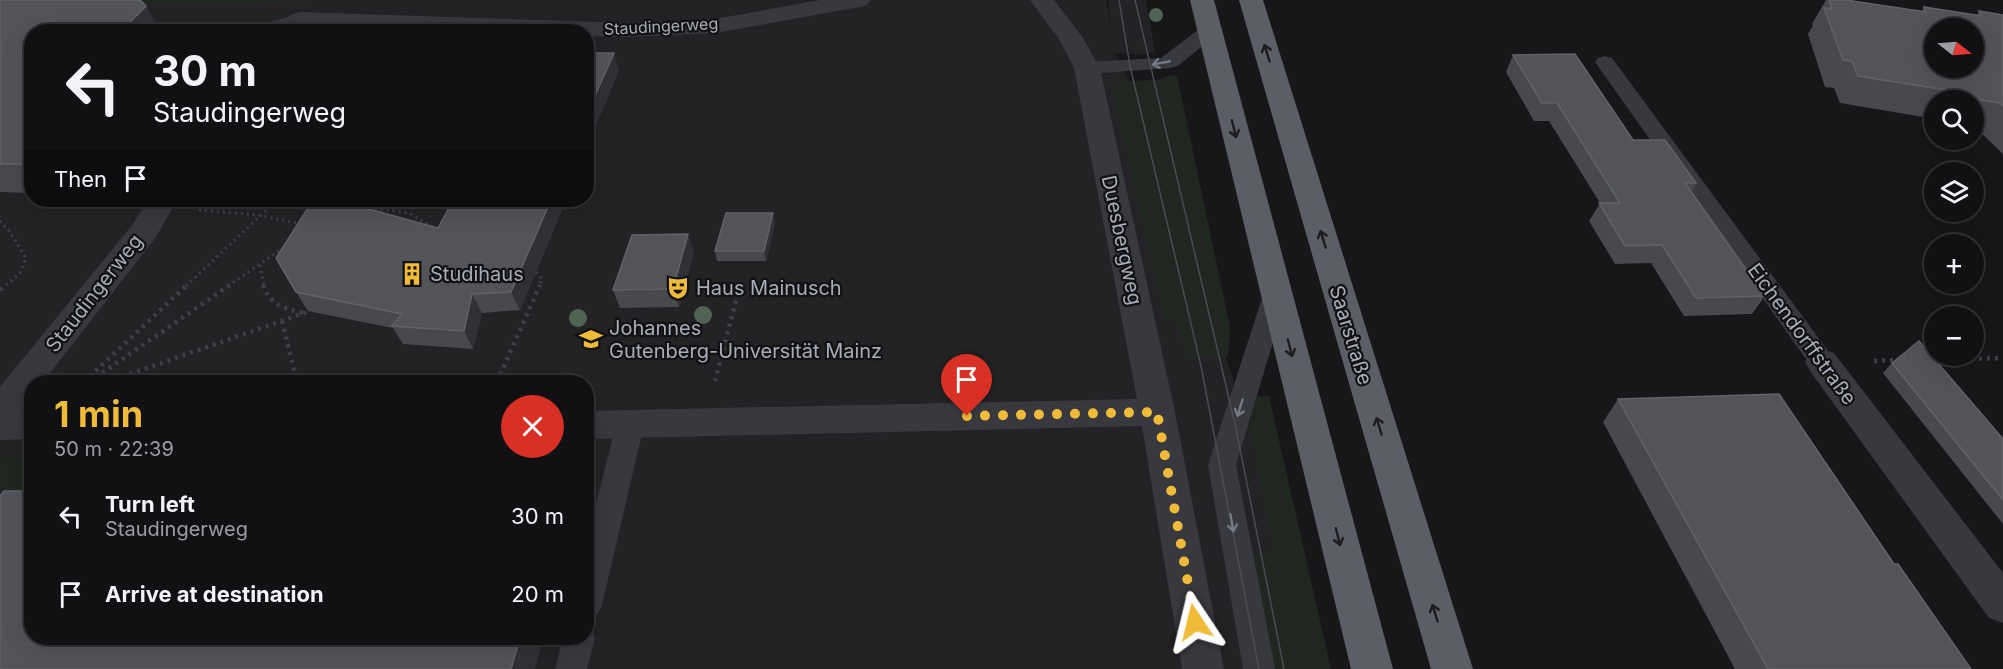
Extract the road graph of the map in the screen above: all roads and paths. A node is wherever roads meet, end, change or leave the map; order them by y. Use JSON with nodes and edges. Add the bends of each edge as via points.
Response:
{"nodes":[{"id":1,"x":859,"y":0,"type":"edge"},
{"id":2,"x":1042,"y":0,"type":"edge"},
{"id":3,"x":1202,"y":0,"type":"edge"},
{"id":4,"x":1251,"y":0,"type":"edge"},
{"id":5,"x":594,"y":30,"type":"edge"},
{"id":6,"x":1209,"y":32,"type":"junction"},
{"id":7,"x":1605,"y":62,"type":"dead end"},
{"id":8,"x":1087,"y":68,"type":"junction"},
{"id":9,"x":158,"y":207,"type":"edge"},
{"id":10,"x":182,"y":207,"type":"edge"},
{"id":11,"x":269,"y":207,"type":"edge"},
{"id":12,"x":341,"y":207,"type":"edge"},
{"id":13,"x":364,"y":207,"type":"edge"},
{"id":14,"x":336,"y":211,"type":"edge"},
{"id":15,"x":258,"y":216,"type":"junction"},
{"id":16,"x":0,"y":221,"type":"edge"},
{"id":17,"x":303,"y":224,"type":"edge"},
{"id":18,"x":444,"y":236,"type":"edge"},
{"id":19,"x":287,"y":245,"type":"edge"},
{"id":20,"x":260,"y":264,"type":"junction"},
{"id":21,"x":536,"y":272,"type":"dead end"},
{"id":22,"x":741,"y":281,"type":"dead end"},
{"id":23,"x":0,"y":290,"type":"edge"},
{"id":24,"x":1276,"y":291,"type":"junction"},
{"id":25,"x":310,"y":311,"type":"edge"},
{"id":26,"x":303,"y":314,"type":"junction"},
{"id":27,"x":282,"y":321,"type":"junction"},
{"id":28,"x":1984,"y":358,"type":"edge"},
{"id":29,"x":2003,"y":358,"type":"edge"},
{"id":30,"x":1901,"y":360,"type":"edge"},
{"id":31,"x":1822,"y":362,"type":"junction"},
{"id":32,"x":29,"y":375,"type":"edge"},
{"id":33,"x":91,"y":375,"type":"edge"},
{"id":34,"x":99,"y":375,"type":"edge"},
{"id":35,"x":127,"y":375,"type":"edge"},
{"id":36,"x":295,"y":375,"type":"edge"},
{"id":37,"x":500,"y":375,"type":"edge"},
{"id":38,"x":24,"y":382,"type":"edge"},
{"id":39,"x":0,"y":412,"type":"edge"},
{"id":40,"x":1157,"y":412,"type":"junction"},
{"id":41,"x":705,"y":423,"type":"junction"},
{"id":42,"x":24,"y":425,"type":"edge"},
{"id":43,"x":594,"y":425,"type":"edge"},
{"id":44,"x":630,"y":425,"type":"junction"},
{"id":45,"x":0,"y":426,"type":"edge"},
{"id":46,"x":594,"y":572,"type":"edge"},
{"id":47,"x":2003,"y":604,"type":"edge"},
{"id":48,"x":577,"y":645,"type":"edge"},
{"id":49,"x":571,"y":669,"type":"edge"},
{"id":50,"x":1203,"y":669,"type":"edge"},
{"id":51,"x":1259,"y":669,"type":"edge"},
{"id":52,"x":1372,"y":669,"type":"edge"},
{"id":53,"x":1452,"y":669,"type":"edge"}],
"edges":[{"from":1,"to":5,"type":"street","name":"Staudingerweg","via":[[715,26]]},
{"from":2,"to":8,"type":"street","name":"Duesbergweg","via":[[1071,38]]},
{"from":3,"to":6,"type":"highway"},
{"from":53,"to":4,"type":"highway","name":"Saarstraße","one_way":true},
{"from":6,"to":8,"type":"lane","one_way":true,"via":[[1172,61]]},
{"from":6,"to":24,"type":"highway","one_way":true},
{"from":7,"to":31,"type":"lane","name":"Eichendorffstraße"},
{"from":8,"to":40,"type":"street","name":"Duesbergweg"},
{"from":9,"to":32,"type":"street","name":"Staudingerweg","via":[[145,230]]},
{"from":10,"to":15,"type":"path"},
{"from":11,"to":15,"type":"path"},
{"from":12,"to":14,"type":"path"},
{"from":13,"to":18,"type":"path","via":[[424,218]]},
{"from":15,"to":17,"type":"path"},
{"from":15,"to":33,"type":"path"},
{"from":16,"to":23,"type":"path","via":[[26,258],[20,273]]},
{"from":19,"to":20,"type":"path"},
{"from":20,"to":26,"type":"path","via":[[261,281],[273,304]]},
{"from":20,"to":34,"type":"path"},
{"from":21,"to":37,"type":"path","via":[[542,279]]},
{"from":22,"to":41,"type":"path"},
{"from":24,"to":51,"type":"lane","one_way":true,"via":[[1222,465]]},
{"from":24,"to":52,"type":"highway","one_way":true},
{"from":25,"to":26,"type":"path"},
{"from":26,"to":27,"type":"path"},
{"from":27,"to":35,"type":"path"},
{"from":27,"to":36,"type":"path"},
{"from":28,"to":29,"type":"path"},
{"from":30,"to":31,"type":"path"},
{"from":31,"to":47,"type":"street","name":"Eichendorffstraße"},
{"from":38,"to":39,"type":"street","name":"Staudingerweg"},
{"from":40,"to":41,"type":"street"},
{"from":40,"to":50,"type":"street","name":"Duesbergweg"},
{"from":41,"to":44,"type":"street"},
{"from":42,"to":45,"type":"street"},
{"from":43,"to":44,"type":"street"},
{"from":44,"to":46,"type":"lane"},
{"from":48,"to":49,"type":"lane"}]}
